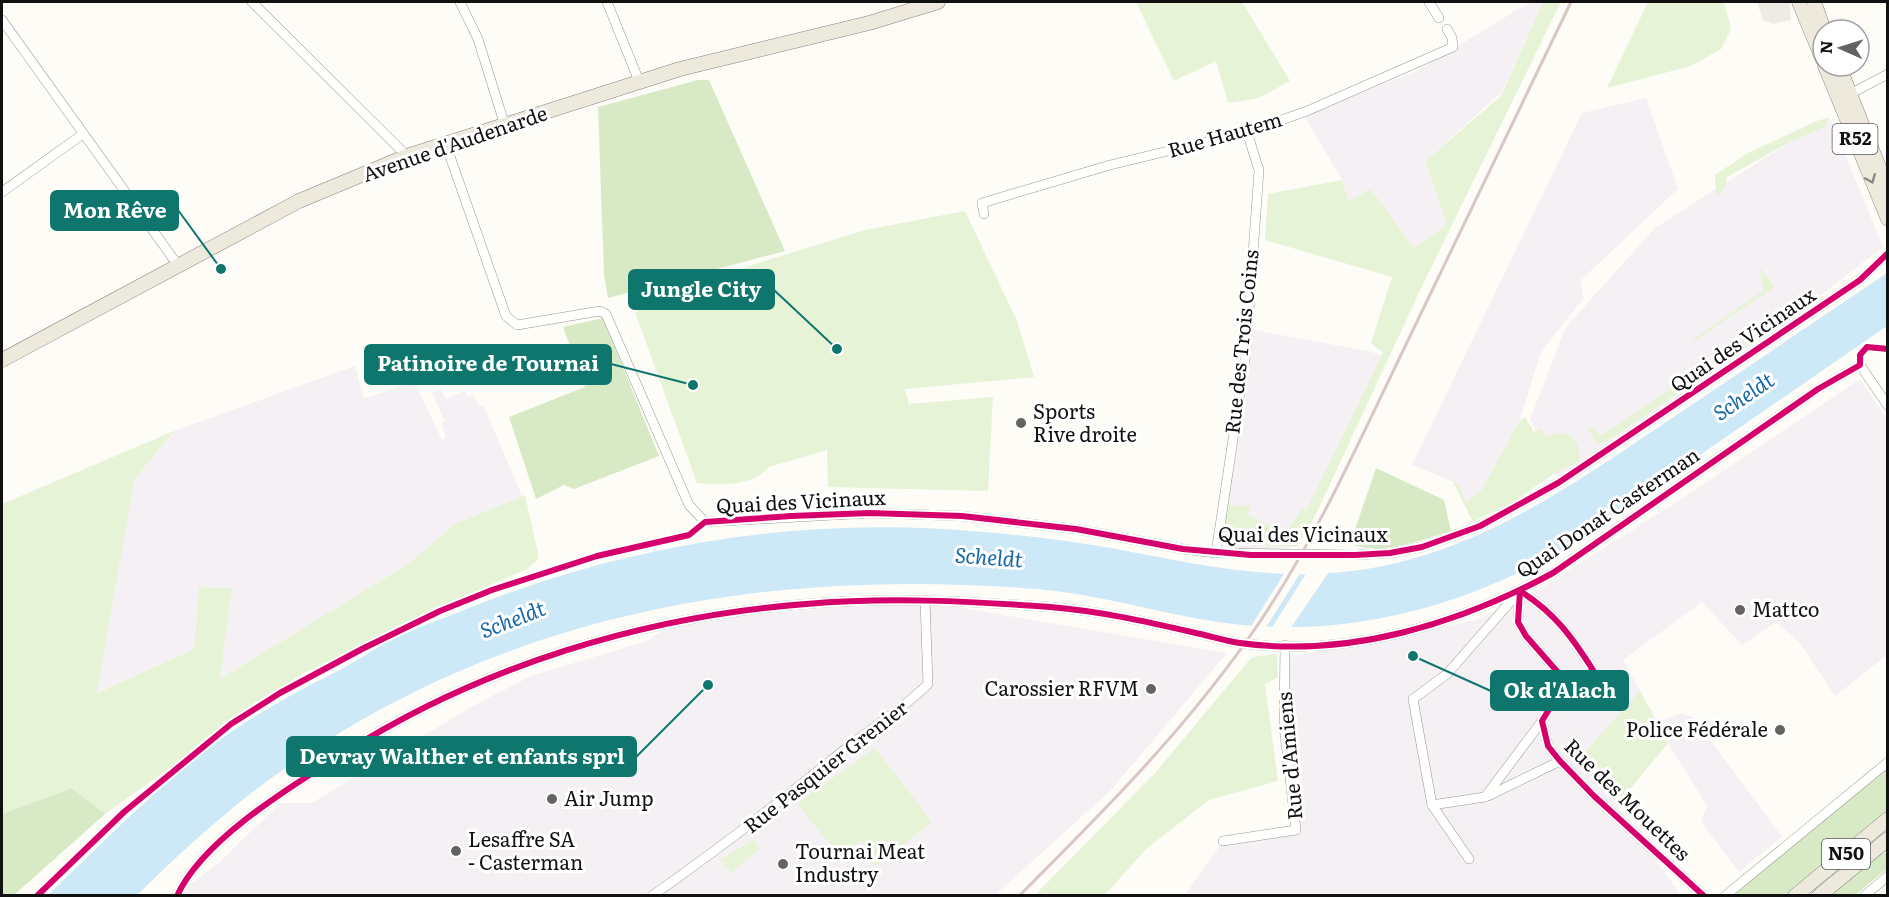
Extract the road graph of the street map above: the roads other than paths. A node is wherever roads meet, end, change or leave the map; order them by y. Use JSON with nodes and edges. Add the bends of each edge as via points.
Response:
{"nodes":[{"id":1,"x":252,"y":2,"type":"edge"},
{"id":2,"x":460,"y":2,"type":"edge"},
{"id":3,"x":607,"y":2,"type":"edge"},
{"id":4,"x":938,"y":2,"type":"edge"},
{"id":5,"x":1429,"y":2,"type":"edge"},
{"id":6,"x":1799,"y":2,"type":"edge"},
{"id":7,"x":1814,"y":2,"type":"edge"},
{"id":8,"x":1439,"y":18,"type":"dead end"},
{"id":9,"x":1820,"y":18,"type":"edge"},
{"id":10,"x":2,"y":20,"type":"edge"},
{"id":11,"x":1447,"y":29,"type":"dead end"},
{"id":12,"x":1811,"y":31,"type":"edge"},
{"id":13,"x":1887,"y":74,"type":"edge"},
{"id":14,"x":1830,"y":78,"type":"edge"},
{"id":15,"x":1844,"y":78,"type":"edge"},
{"id":16,"x":639,"y":81,"type":"junction"},
{"id":17,"x":1850,"y":94,"type":"junction"},
{"id":18,"x":505,"y":126,"type":"junction"},
{"id":19,"x":1247,"y":132,"type":"junction"},
{"id":20,"x":83,"y":134,"type":"junction"},
{"id":21,"x":446,"y":145,"type":"junction"},
{"id":22,"x":407,"y":156,"type":"junction"},
{"id":23,"x":2,"y":192,"type":"edge"},
{"id":24,"x":1887,"y":192,"type":"edge"},
{"id":25,"x":984,"y":214,"type":"dead end"},
{"id":26,"x":1887,"y":219,"type":"edge"},
{"id":27,"x":1887,"y":252,"type":"edge"},
{"id":28,"x":177,"y":264,"type":"junction"},
{"id":29,"x":2,"y":360,"type":"edge"},
{"id":30,"x":1887,"y":406,"type":"edge"},
{"id":31,"x":1216,"y":553,"type":"junction"},
{"id":32,"x":1520,"y":591,"type":"junction"},
{"id":33,"x":926,"y":600,"type":"junction"},
{"id":34,"x":1285,"y":645,"type":"junction"},
{"id":35,"x":1570,"y":686,"type":"junction"},
{"id":36,"x":1542,"y":721,"type":"junction"},
{"id":37,"x":1560,"y":761,"type":"junction"},
{"id":38,"x":1887,"y":762,"type":"edge"},
{"id":39,"x":1485,"y":796,"type":"junction"},
{"id":40,"x":1432,"y":805,"type":"junction"},
{"id":41,"x":1887,"y":819,"type":"edge"},
{"id":42,"x":1887,"y":839,"type":"edge"},
{"id":43,"x":1223,"y":841,"type":"dead end"},
{"id":44,"x":1469,"y":859,"type":"dead end"},
{"id":45,"x":1887,"y":876,"type":"edge"},
{"id":46,"x":177,"y":896,"type":"edge"},
{"id":47,"x":652,"y":896,"type":"edge"},
{"id":48,"x":1704,"y":896,"type":"edge"},
{"id":49,"x":1725,"y":896,"type":"edge"},
{"id":50,"x":1795,"y":896,"type":"edge"},
{"id":51,"x":1819,"y":896,"type":"edge"},
{"id":52,"x":1864,"y":896,"type":"edge"}],
"edges":[{"from":1,"to":22,"type":"street"},
{"from":2,"to":18,"type":"street","via":[[478,39]]},
{"from":3,"to":16,"type":"street"},
{"from":4,"to":16,"type":"main road","name":"Avenue d'Audenarde"},
{"from":5,"to":8,"type":"street"},
{"from":6,"to":12,"type":"main road"},
{"from":7,"to":9,"type":"main road"},
{"from":10,"to":20,"type":"street"},
{"from":11,"to":19,"type":"street","name":"Rue Hautem","via":[[1453,47],[1317,107]]},
{"from":13,"to":17,"type":"street"},
{"from":14,"to":26,"type":"main road","number":"R52","one_way":true},
{"from":15,"to":17,"type":"main road","number":"R52"},
{"from":16,"to":18,"type":"main road","name":"Avenue d'Audenarde"},
{"from":17,"to":24,"type":"main road","number":"R52"},
{"from":18,"to":21,"type":"main road","name":"Avenue d'Audenarde"},
{"from":19,"to":25,"type":"street","name":"Rue Hautem","via":[[1110,165],[993,199],[982,203]]},
{"from":19,"to":31,"type":"street","name":"Rue des Trois Coins","via":[[1259,170],[1246,352]]},
{"from":20,"to":23,"type":"street"},
{"from":20,"to":28,"type":"street"},
{"from":21,"to":22,"type":"main road","name":"Avenue d'Audenarde"},
{"from":21,"to":31,"type":"street","name":"Quai des Vicinaux","via":[[506,316],[517,325],[600,311],[606,314],[689,505],[705,522],[870,513],[962,516],[1076,529]]},
{"from":22,"to":28,"type":"main road","name":"Avenue d'Audenarde","via":[[299,201]]},
{"from":27,"to":31,"type":"street","name":"Quai des Vicinaux","via":[[1860,280],[1633,435],[1526,503],[1480,526],[1422,547],[1390,553]]},
{"from":28,"to":29,"type":"main road","name":"Avenue d'Audenarde"},
{"from":30,"to":32,"type":"street","name":"Quai Donat Casterman","via":[[1860,365],[1818,389],[1553,573]]},
{"from":32,"to":34,"type":"street","name":"Quai Donat Casterman","via":[[1458,616],[1395,634]]},
{"from":32,"to":35,"type":"street","via":[[1518,622]]},
{"from":32,"to":35,"type":"street","via":[[1544,606],[1593,670]]},
{"from":32,"to":40,"type":"street","via":[[1447,674],[1413,699]]},
{"from":33,"to":34,"type":"street","name":"Quai Donat Casterman","via":[[1108,613],[1238,643]]},
{"from":33,"to":46,"type":"street","name":"Quai Donat Casterman","via":[[806,603],[714,615],[566,650],[429,705],[293,785],[195,866]]},
{"from":33,"to":47,"type":"street","name":"Rue Pasquier Grenier","via":[[928,684],[908,705],[853,743],[737,837]]},
{"from":34,"to":43,"type":"street","name":"Rue d'Amiens","via":[[1284,726],[1296,830]]},
{"from":35,"to":36,"type":"street","via":[[1557,696]]},
{"from":36,"to":37,"type":"street","name":"Rue des Mouettes","via":[[1548,746]]},
{"from":36,"to":39,"type":"street"},
{"from":37,"to":39,"type":"street"},
{"from":37,"to":48,"type":"street","name":"Rue des Mouettes"},
{"from":38,"to":49,"type":"street"},
{"from":39,"to":40,"type":"street"},
{"from":40,"to":44,"type":"street"},
{"from":41,"to":50,"type":"main road","number":"N50"},
{"from":42,"to":51,"type":"main road","number":"N50"},
{"from":45,"to":52,"type":"street"}]}
